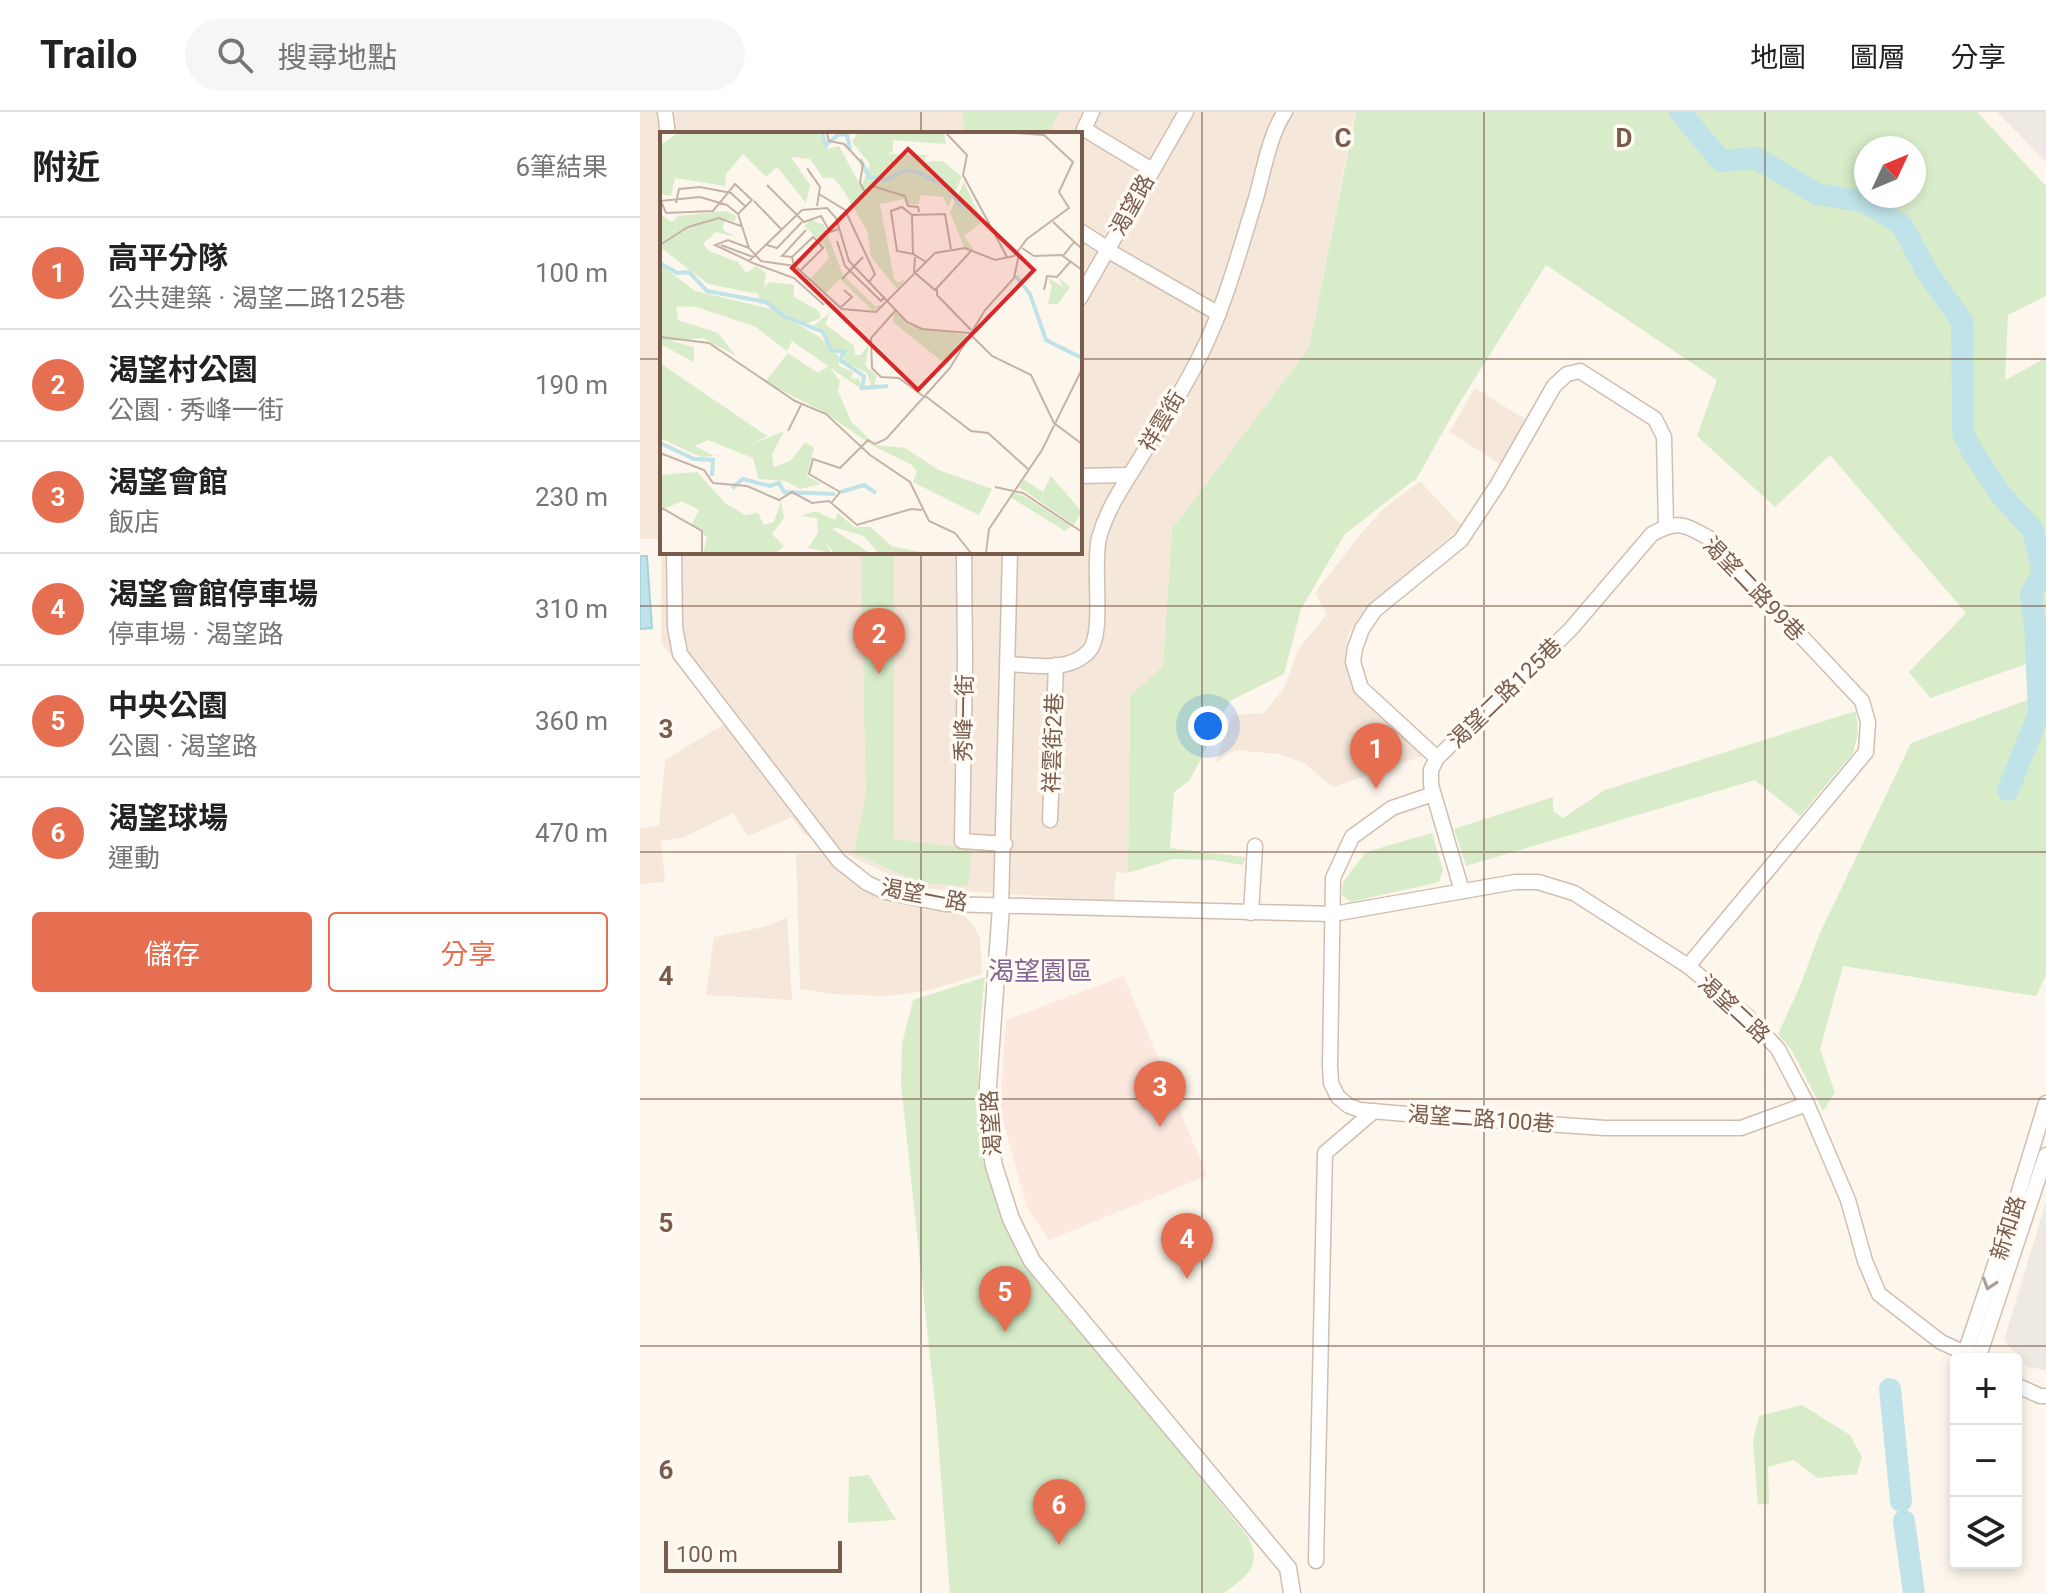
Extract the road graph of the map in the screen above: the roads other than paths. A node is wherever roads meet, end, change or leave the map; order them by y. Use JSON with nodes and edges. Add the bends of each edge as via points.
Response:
{"nodes":[{"id":1,"x":666,"y":112,"type":"edge"},
{"id":2,"x":1092,"y":112,"type":"edge"},
{"id":3,"x":1186,"y":112,"type":"edge"},
{"id":4,"x":1280,"y":114,"type":"edge"},
{"id":5,"x":668,"y":132,"type":"edge"},
{"id":6,"x":1152,"y":170,"type":"junction"},
{"id":7,"x":1082,"y":232,"type":"edge"},
{"id":8,"x":1108,"y":249,"type":"junction"},
{"id":9,"x":1082,"y":294,"type":"edge"},
{"id":10,"x":1219,"y":314,"type":"junction"},
{"id":11,"x":1129,"y":475,"type":"junction"},
{"id":12,"x":1082,"y":476,"type":"edge"},
{"id":13,"x":1666,"y":526,"type":"junction"},
{"id":14,"x":676,"y":554,"type":"edge"},
{"id":15,"x":964,"y":554,"type":"edge"},
{"id":16,"x":1010,"y":554,"type":"edge"},
{"id":17,"x":1008,"y":664,"type":"junction"},
{"id":18,"x":1056,"y":665,"type":"junction"},
{"id":19,"x":725,"y":713,"type":"junction"},
{"id":20,"x":742,"y":713,"type":"dead end"},
{"id":21,"x":1437,"y":758,"type":"junction"},
{"id":22,"x":1433,"y":794,"type":"junction"},
{"id":23,"x":1050,"y":820,"type":"dead end"},
{"id":24,"x":1005,"y":844,"type":"junction"},
{"id":25,"x":1255,"y":846,"type":"dead end"},
{"id":26,"x":1462,"y":891,"type":"junction"},
{"id":27,"x":1001,"y":907,"type":"junction"},
{"id":28,"x":1251,"y":913,"type":"junction"},
{"id":29,"x":1333,"y":914,"type":"junction"},
{"id":30,"x":1688,"y":966,"type":"junction"},
{"id":31,"x":2046,"y":1103,"type":"edge"},
{"id":32,"x":1807,"y":1104,"type":"junction"},
{"id":33,"x":1374,"y":1111,"type":"junction"},
{"id":34,"x":2046,"y":1155,"type":"edge"},
{"id":35,"x":1965,"y":1353,"type":"edge"},
{"id":36,"x":1975,"y":1353,"type":"edge"},
{"id":37,"x":1975,"y":1353,"type":"edge"},
{"id":38,"x":2022,"y":1388,"type":"edge"},
{"id":39,"x":2046,"y":1396,"type":"edge"},
{"id":40,"x":1316,"y":1561,"type":"dead end"},
{"id":41,"x":1292,"y":1593,"type":"edge"}],
"edges":[{"from":1,"to":5,"type":"street"},
{"from":2,"to":6,"type":"street","via":[[1084,129]]},
{"from":3,"to":6,"type":"street","name":"渴望路"},
{"from":4,"to":10,"type":"street","name":"祥雲街"},
{"from":6,"to":8,"type":"street","name":"渴望路"},
{"from":7,"to":8,"type":"street"},
{"from":8,"to":9,"type":"street","name":"渴望路"},
{"from":8,"to":10,"type":"street"},
{"from":10,"to":11,"type":"street","name":"祥雲街","via":[[1199,359]]},
{"from":11,"to":12,"type":"street"},
{"from":11,"to":18,"type":"street","name":"祥雲街","via":[[1098,540],[1090,650],[1071,663]]},
{"from":13,"to":21,"type":"street","name":"渴望二路125巷","via":[[1652,534],[1570,630]]},
{"from":13,"to":21,"type":"street","via":[[1664,437],[1655,419],[1580,371],[1567,374],[1554,386],[1461,540],[1375,610],[1355,648],[1353,662],[1361,688]]},
{"from":13,"to":30,"type":"street","name":"渴望二路99巷","via":[[1682,523],[1709,538],[1862,701],[1868,722],[1866,752]]},
{"from":14,"to":19,"type":"street","name":"渴望一路","via":[[680,654]]},
{"from":15,"to":24,"type":"street","name":"秀峰一街","via":[[962,841]]},
{"from":16,"to":17,"type":"street","name":"渴望路"},
{"from":17,"to":18,"type":"street","name":"祥雲街"},
{"from":17,"to":24,"type":"street","name":"渴望路"},
{"from":18,"to":23,"type":"street","name":"祥雲街2巷"},
{"from":19,"to":20,"type":"street"},
{"from":19,"to":27,"type":"street","name":"渴望一路","via":[[779,776],[839,861],[867,883],[945,904]]},
{"from":21,"to":22,"type":"street","name":"渴望二路125巷","via":[[1431,770]]},
{"from":22,"to":26,"type":"street","name":"渴望二路125巷"},
{"from":22,"to":29,"type":"street","name":"渴望二路100巷","via":[[1392,808],[1352,837],[1333,878]]},
{"from":24,"to":27,"type":"street","name":"渴望路"},
{"from":25,"to":28,"type":"street"},
{"from":26,"to":29,"type":"street","name":"渴望二路"},
{"from":26,"to":30,"type":"street","name":"渴望二路","via":[[1538,882],[1574,893]]},
{"from":27,"to":28,"type":"street","name":"渴望一路"},
{"from":27,"to":41,"type":"street","name":"渴望路","via":[[988,1130],[1011,1219],[1032,1261],[1288,1568]]},
{"from":28,"to":29,"type":"street","name":"渴望一路"},
{"from":29,"to":33,"type":"street","name":"渴望二路100巷","via":[[1331,1083],[1349,1106]]},
{"from":30,"to":32,"type":"street","name":"渴望二路","via":[[1778,1049]]},
{"from":31,"to":36,"type":"street","name":"新和路","one_way":true},
{"from":32,"to":33,"type":"street","name":"渴望二路100巷","via":[[1741,1128],[1605,1128]]},
{"from":32,"to":35,"type":"street","name":"渴望二路","via":[[1848,1200],[1879,1294],[1941,1342]]},
{"from":33,"to":40,"type":"street","via":[[1325,1153]]},
{"from":34,"to":37,"type":"street","name":"新和路"},
{"from":38,"to":39,"type":"street"}]}
